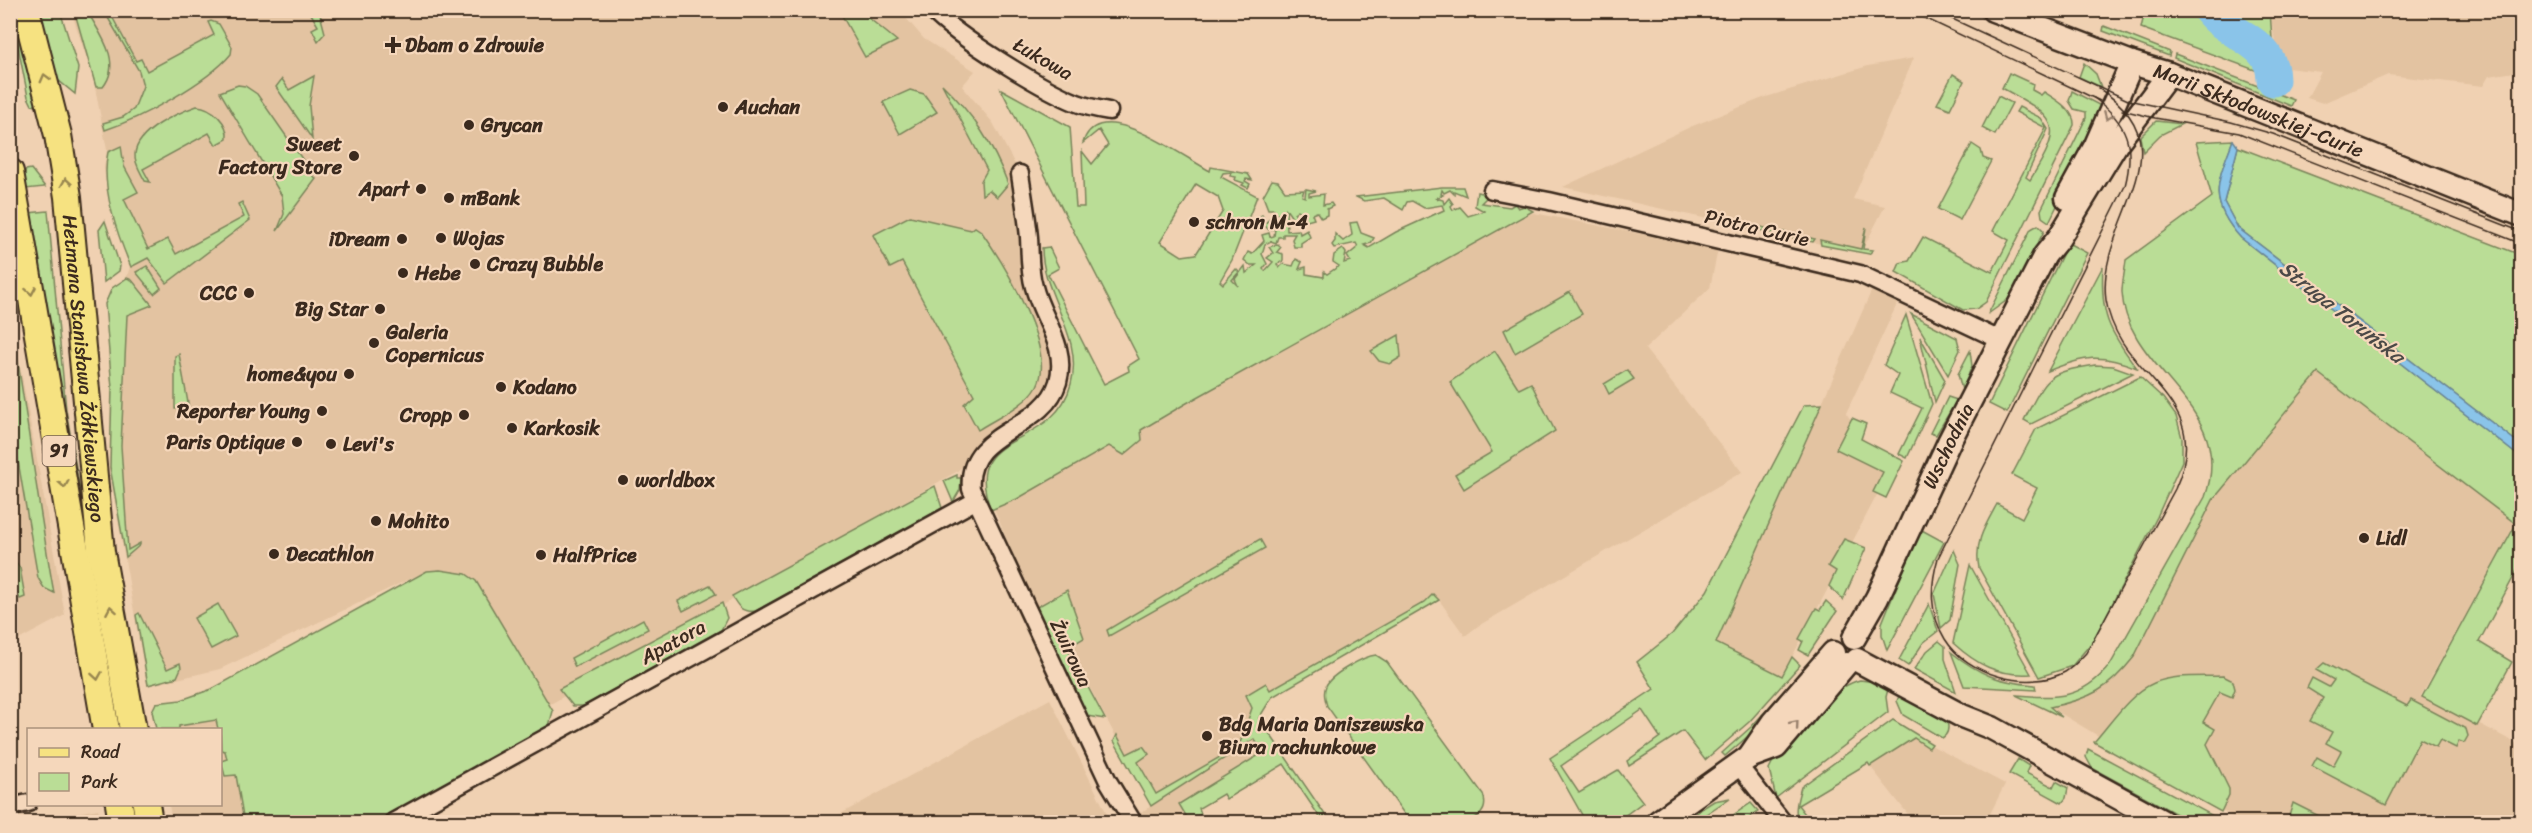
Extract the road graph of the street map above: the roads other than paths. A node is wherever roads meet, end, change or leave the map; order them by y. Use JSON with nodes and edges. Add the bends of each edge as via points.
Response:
{"nodes":[{"id":1,"x":26,"y":10,"type":"edge"},
{"id":2,"x":932,"y":10,"type":"edge"},
{"id":3,"x":1993,"y":10,"type":"edge"},
{"id":4,"x":2132,"y":63,"type":"junction"},
{"id":5,"x":2169,"y":74,"type":"junction"},
{"id":6,"x":1109,"y":111,"type":"dead end"},
{"id":7,"x":10,"y":172,"type":"edge"},
{"id":8,"x":1020,"y":174,"type":"dead end"},
{"id":9,"x":1492,"y":190,"type":"dead end"},
{"id":10,"x":2522,"y":215,"type":"edge"},
{"id":11,"x":2045,"y":255,"type":"junction"},
{"id":12,"x":2000,"y":340,"type":"junction"},
{"id":13,"x":975,"y":501,"type":"junction"},
{"id":14,"x":1850,"y":652,"type":"junction"},
{"id":15,"x":106,"y":728,"type":"edge"},
{"id":16,"x":133,"y":728,"type":"edge"},
{"id":17,"x":1744,"y":761,"type":"junction"},
{"id":18,"x":27,"y":803,"type":"edge"},
{"id":19,"x":119,"y":806,"type":"edge"},
{"id":20,"x":146,"y":806,"type":"edge"},
{"id":21,"x":10,"y":807,"type":"edge"},
{"id":22,"x":122,"y":822,"type":"edge"},
{"id":23,"x":149,"y":822,"type":"edge"},
{"id":24,"x":393,"y":822,"type":"edge"},
{"id":25,"x":1133,"y":822,"type":"edge"},
{"id":26,"x":1658,"y":822,"type":"edge"},
{"id":27,"x":1783,"y":822,"type":"edge"},
{"id":28,"x":2163,"y":822,"type":"edge"}],
"edges":[{"from":16,"to":1,"type":"main road","name":"Hetmana Stanisława Żółkiewskiego","number":"91","one_way":true,"via":[[101,552],[68,197],[51,103]]},
{"from":2,"to":6,"type":"street","name":"Łukowa","via":[[962,34],[1077,104]]},
{"from":3,"to":4,"type":"street","name":"Marii Skłodowskiej-Curie"},
{"from":4,"to":5,"type":"street","name":"Marii Skłodowskiej-Curie"},
{"from":4,"to":11,"type":"street","name":"Wschodnia","one_way":true,"via":[[2096,145],[2050,230]]},
{"from":5,"to":10,"type":"street","name":"Marii Skłodowskiej-Curie"},
{"from":5,"to":11,"type":"street","name":"Wschodnia","via":[[2117,143]]},
{"from":7,"to":15,"type":"main road","name":"Hetmana Stanisława Żółkiewskiego","number":"91","one_way":true},
{"from":8,"to":13,"type":"street","name":"Żwirowa","via":[[1033,286],[1057,342],[1058,380],[1043,407],[993,439],[979,453],[970,485]]},
{"from":9,"to":12,"type":"street","name":"Piotra Curie","via":[[1860,274]]},
{"from":11,"to":12,"type":"street","name":"Wschodnia"},
{"from":12,"to":14,"type":"street","name":"Wschodnia"},
{"from":13,"to":24,"type":"street","name":"Apatora"},
{"from":13,"to":25,"type":"street","name":"Żwirowa","via":[[1108,781]]},
{"from":14,"to":17,"type":"street","name":"Wschodnia","via":[[1776,747]]},
{"from":14,"to":28,"type":"street"},
{"from":17,"to":26,"type":"street","name":"Wschodnia"},
{"from":17,"to":27,"type":"street"},
{"from":18,"to":21,"type":"street"},
{"from":19,"to":22,"type":"main road"},
{"from":20,"to":23,"type":"main road"}]}
